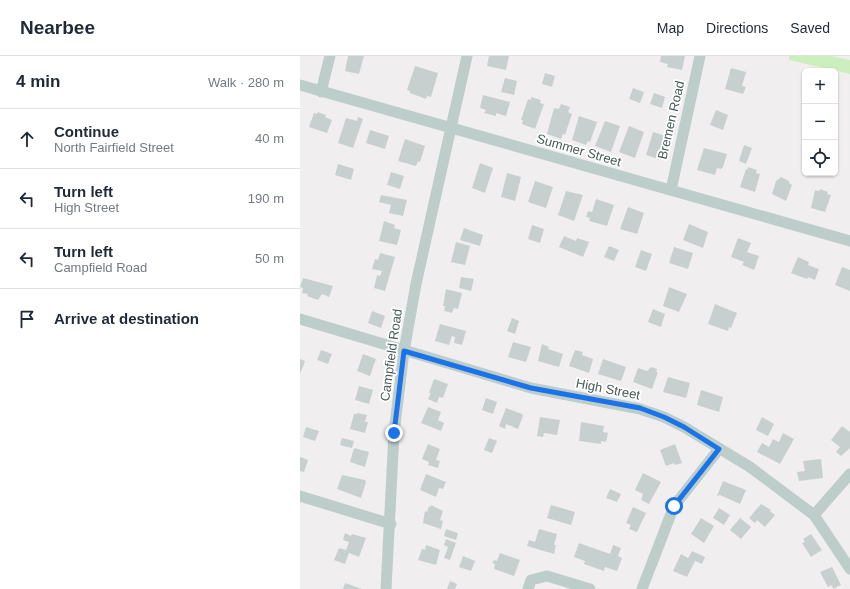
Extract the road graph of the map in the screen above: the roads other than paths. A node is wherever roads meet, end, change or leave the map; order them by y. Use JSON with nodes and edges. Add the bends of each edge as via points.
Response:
{"nodes":[{"id":1,"x":330,"y":56,"type":"edge"},
{"id":2,"x":467,"y":56,"type":"edge"},
{"id":3,"x":700,"y":56,"type":"edge"},
{"id":4,"x":300,"y":85,"type":"edge"},
{"id":5,"x":321,"y":92,"type":"junction"},
{"id":6,"x":451,"y":128,"type":"junction"},
{"id":7,"x":671,"y":190,"type":"junction"},
{"id":8,"x":850,"y":241,"type":"edge"},
{"id":9,"x":300,"y":319,"type":"edge"},
{"id":10,"x":404,"y":351,"type":"junction"},
{"id":11,"x":719,"y":449,"type":"junction"},
{"id":12,"x":850,"y":474,"type":"edge"},
{"id":13,"x":300,"y":496,"type":"edge"},
{"id":14,"x":814,"y":515,"type":"junction"},
{"id":15,"x":391,"y":524,"type":"junction"},
{"id":16,"x":850,"y":568,"type":"edge"},
{"id":17,"x":386,"y":589,"type":"edge"},
{"id":18,"x":528,"y":589,"type":"edge"},
{"id":19,"x":590,"y":589,"type":"edge"},
{"id":20,"x":642,"y":589,"type":"edge"}],
"edges":[{"from":1,"to":5,"type":"street"},
{"from":2,"to":6,"type":"street","name":"Campfield Road"},
{"from":3,"to":7,"type":"street","name":"Bremen Road"},
{"from":4,"to":5,"type":"street","name":"Summer Street"},
{"from":5,"to":6,"type":"street","name":"Summer Street"},
{"from":6,"to":7,"type":"street","name":"Summer Street"},
{"from":6,"to":10,"type":"street","name":"Campfield Road","via":[[416,284]]},
{"from":7,"to":8,"type":"street","name":"Summer Street"},
{"from":9,"to":10,"type":"street","name":"High Street"},
{"from":10,"to":11,"type":"street","name":"High Street","via":[[531,388],[640,408],[684,427]]},
{"from":10,"to":15,"type":"street","name":"Campfield Road","via":[[394,433]]},
{"from":11,"to":14,"type":"street","name":"High Street","via":[[750,467]]},
{"from":11,"to":20,"type":"street","via":[[674,506]]},
{"from":12,"to":14,"type":"street"},
{"from":13,"to":15,"type":"street"},
{"from":14,"to":16,"type":"street","name":"High Street"},
{"from":15,"to":17,"type":"street","name":"Campfield Road"},
{"from":18,"to":19,"type":"street","via":[[531,580],[547,576]]}]}
